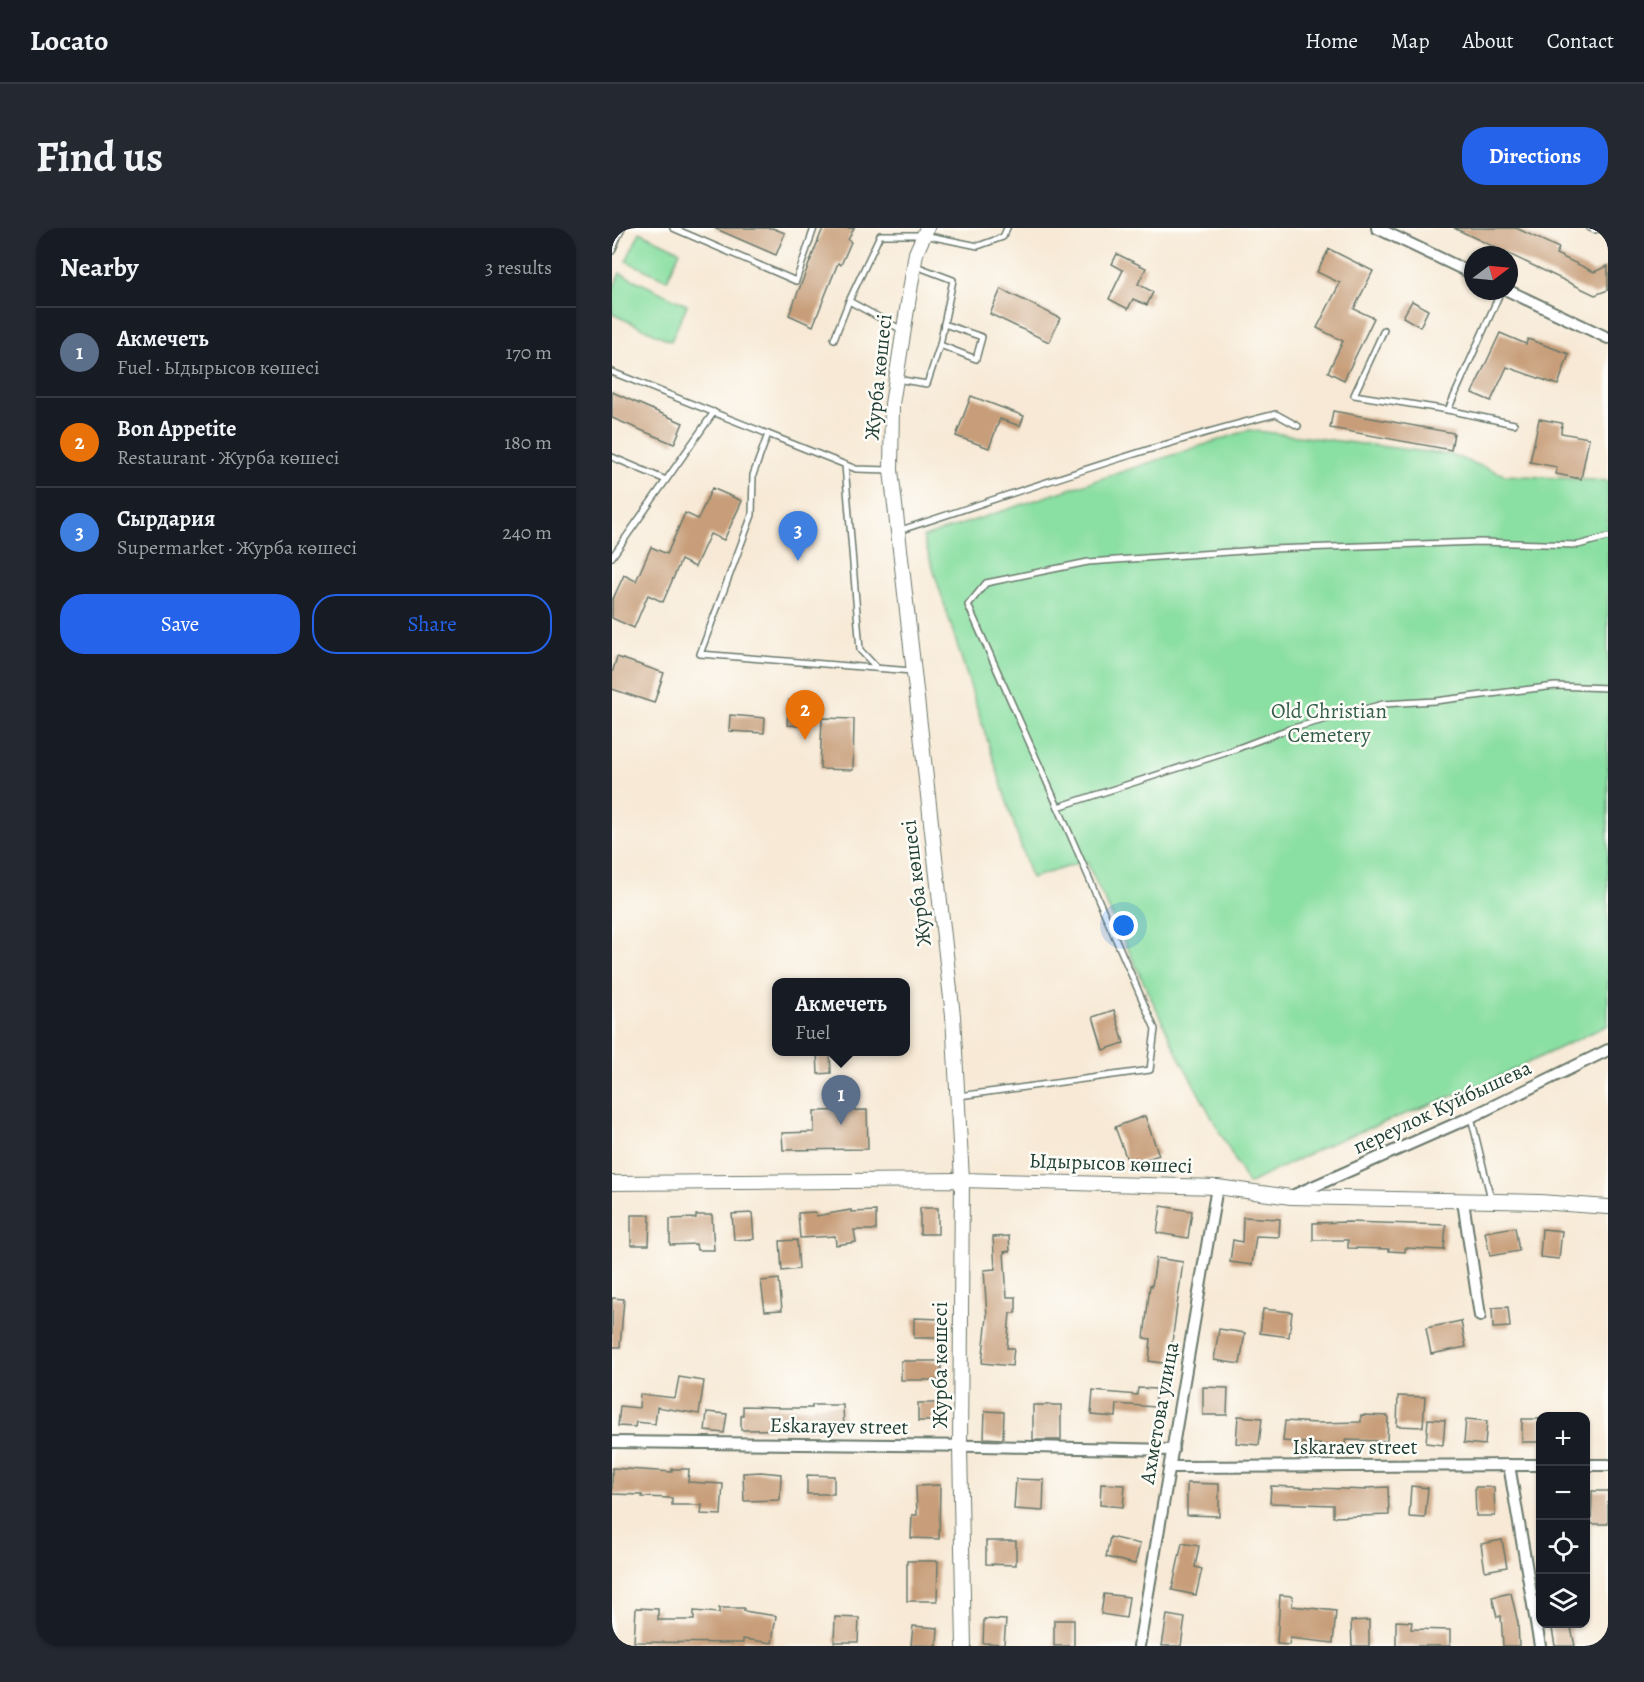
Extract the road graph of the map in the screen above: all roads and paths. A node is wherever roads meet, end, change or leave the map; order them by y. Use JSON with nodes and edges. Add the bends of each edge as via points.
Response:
{"nodes":[{"id":1,"x":622,"y":228,"type":"edge"},
{"id":2,"x":673,"y":228,"type":"edge"},
{"id":3,"x":814,"y":228,"type":"edge"},
{"id":4,"x":1007,"y":228,"type":"edge"},
{"id":5,"x":1377,"y":228,"type":"edge"},
{"id":6,"x":1590,"y":228,"type":"edge"},
{"id":7,"x":1603,"y":228,"type":"edge"},
{"id":8,"x":925,"y":231,"type":"edge"},
{"id":9,"x":612,"y":251,"type":"edge"},
{"id":10,"x":914,"y":265,"type":"junction"},
{"id":11,"x":1464,"y":270,"type":"edge"},
{"id":12,"x":1518,"y":295,"type":"edge"},
{"id":13,"x":1497,"y":300,"type":"edge"},
{"id":14,"x":849,"y":302,"type":"junction"},
{"id":15,"x":944,"y":324,"type":"junction"},
{"id":16,"x":1384,"y":330,"type":"dead end"},
{"id":17,"x":903,"y":331,"type":"junction"},
{"id":18,"x":1608,"y":338,"type":"edge"},
{"id":19,"x":834,"y":339,"type":"dead end"},
{"id":20,"x":940,"y":345,"type":"junction"},
{"id":21,"x":612,"y":372,"type":"edge"},
{"id":22,"x":896,"y":379,"type":"junction"},
{"id":23,"x":1448,"y":410,"type":"junction"},
{"id":24,"x":714,"y":412,"type":"junction"},
{"id":25,"x":1514,"y":424,"type":"dead end"},
{"id":26,"x":1298,"y":426,"type":"dead end"},
{"id":27,"x":768,"y":434,"type":"junction"},
{"id":28,"x":612,"y":457,"type":"edge"},
{"id":29,"x":845,"y":465,"type":"junction"},
{"id":30,"x":891,"y":470,"type":"junction"},
{"id":31,"x":666,"y":480,"type":"junction"},
{"id":32,"x":897,"y":531,"type":"junction"},
{"id":33,"x":1608,"y":537,"type":"edge"},
{"id":34,"x":612,"y":557,"type":"edge"},
{"id":35,"x":877,"y":668,"type":"junction"},
{"id":36,"x":912,"y":671,"type":"junction"},
{"id":37,"x":1608,"y":688,"type":"edge"},
{"id":38,"x":1058,"y":807,"type":"junction"},
{"id":39,"x":1608,"y":1050,"type":"edge"},
{"id":40,"x":957,"y":1096,"type":"junction"},
{"id":41,"x":1471,"y":1116,"type":"junction"},
{"id":42,"x":962,"y":1180,"type":"junction"},
{"id":43,"x":612,"y":1183,"type":"edge"},
{"id":44,"x":1217,"y":1187,"type":"junction"},
{"id":45,"x":1291,"y":1197,"type":"junction"},
{"id":46,"x":1463,"y":1201,"type":"junction"},
{"id":47,"x":1492,"y":1201,"type":"junction"},
{"id":48,"x":1608,"y":1207,"type":"edge"},
{"id":49,"x":1480,"y":1316,"type":"dead end"},
{"id":50,"x":612,"y":1442,"type":"edge"},
{"id":51,"x":960,"y":1447,"type":"junction"},
{"id":52,"x":1173,"y":1450,"type":"junction"},
{"id":53,"x":1536,"y":1465,"type":"edge"},
{"id":54,"x":1590,"y":1465,"type":"edge"},
{"id":55,"x":1608,"y":1465,"type":"edge"},
{"id":56,"x":1509,"y":1466,"type":"junction"},
{"id":57,"x":1170,"y":1467,"type":"junction"},
{"id":58,"x":964,"y":1646,"type":"edge"},
{"id":59,"x":1139,"y":1646,"type":"edge"},
{"id":60,"x":1540,"y":1646,"type":"edge"}],
"edges":[{"from":1,"to":9,"type":"lane"},
{"from":2,"to":3,"type":"lane","via":[[796,281]]},
{"from":4,"to":8,"type":"lane","via":[[1003,237],[978,246]]},
{"from":5,"to":11,"type":"street"},
{"from":6,"to":7,"type":"lane"},
{"from":8,"to":10,"type":"street","name":"Журба көшесі"},
{"from":8,"to":14,"type":"lane","via":[[880,235]]},
{"from":10,"to":15,"type":"lane","via":[[953,280]]},
{"from":10,"to":17,"type":"street","name":"Журба көшесі"},
{"from":12,"to":18,"type":"street"},
{"from":13,"to":23,"type":"lane"},
{"from":14,"to":17,"type":"lane"},
{"from":14,"to":19,"type":"lane"},
{"from":15,"to":20,"type":"lane"},
{"from":15,"to":20,"type":"lane","via":[[982,338],[976,359]]},
{"from":16,"to":23,"type":"lane","via":[[1354,395]]},
{"from":17,"to":22,"type":"street","name":"Журба көшесі"},
{"from":20,"to":22,"type":"lane","via":[[927,384]]},
{"from":21,"to":24,"type":"lane"},
{"from":22,"to":30,"type":"street","name":"Журба көшесі"},
{"from":23,"to":25,"type":"lane"},
{"from":24,"to":27,"type":"lane"},
{"from":24,"to":31,"type":"lane"},
{"from":26,"to":32,"type":"lane","via":[[1276,414],[1228,426]]},
{"from":27,"to":29,"type":"lane"},
{"from":27,"to":35,"type":"lane","via":[[753,475],[752,515],[700,654]]},
{"from":28,"to":31,"type":"lane"},
{"from":29,"to":30,"type":"lane"},
{"from":29,"to":35,"type":"lane","via":[[860,650]]},
{"from":30,"to":32,"type":"street","name":"Журба көшесі"},
{"from":31,"to":34,"type":"lane"},
{"from":32,"to":36,"type":"street","name":"Журба көшесі"},
{"from":33,"to":38,"type":"lane","via":[[1578,545],[1480,543],[1283,549],[1088,562],[986,583],[968,605]]},
{"from":35,"to":36,"type":"lane"},
{"from":36,"to":40,"type":"street","name":"Журба көшесі","via":[[952,1016]]},
{"from":37,"to":38,"type":"lane","via":[[1555,686],[1383,704],[1286,730]]},
{"from":38,"to":40,"type":"lane","via":[[1155,1029],[1150,1070]]},
{"from":39,"to":41,"type":"street","name":"переулок Куйбышева"},
{"from":40,"to":42,"type":"street","name":"Журба көшесі"},
{"from":41,"to":45,"type":"street","name":"переулок Куйбышева"},
{"from":41,"to":47,"type":"lane"},
{"from":42,"to":43,"type":"street","name":"Ыдырысов көшесі"},
{"from":42,"to":44,"type":"street","name":"Ыдырысов көшесі"},
{"from":42,"to":51,"type":"street","name":"Журба көшесі"},
{"from":44,"to":45,"type":"street","name":"Ыдырысов көшесі"},
{"from":44,"to":52,"type":"street","name":"Ахметова улица"},
{"from":45,"to":46,"type":"street","name":"Ыдырысов көшесі"},
{"from":46,"to":47,"type":"street","name":"Ыдырысов көшесі"},
{"from":46,"to":49,"type":"street"},
{"from":47,"to":48,"type":"street","name":"Ыдырысов көшесі"},
{"from":50,"to":51,"type":"street","name":"Eskarayev street"},
{"from":51,"to":52,"type":"street","name":"Eskarayev street"},
{"from":51,"to":58,"type":"street","name":"Журба көшесі"},
{"from":52,"to":57,"type":"street","name":"Ахметова улица"},
{"from":53,"to":56,"type":"street","name":"Iskaraev street"},
{"from":54,"to":55,"type":"street"},
{"from":56,"to":57,"type":"street","name":"Iskaraev street"},
{"from":56,"to":60,"type":"street"},
{"from":57,"to":59,"type":"street","name":"Ахметова улица"}]}
